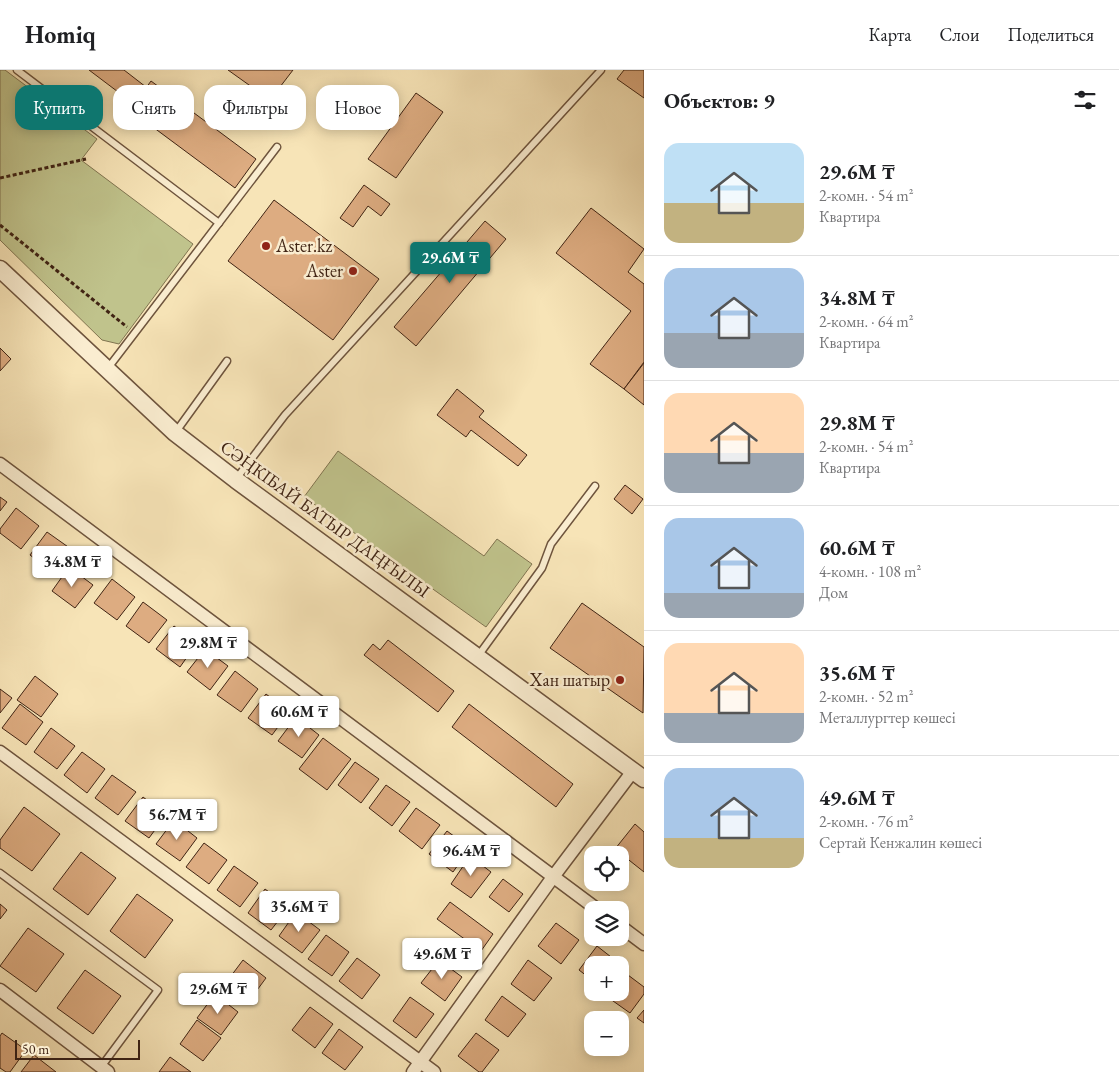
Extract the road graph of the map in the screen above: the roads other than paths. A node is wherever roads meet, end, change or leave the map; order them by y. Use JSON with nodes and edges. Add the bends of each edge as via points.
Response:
{"nodes":[{"id":1,"x":17,"y":70,"type":"edge"},
{"id":2,"x":601,"y":70,"type":"edge"},
{"id":3,"x":277,"y":147,"type":"dead end"},
{"id":4,"x":219,"y":224,"type":"junction"},
{"id":5,"x":0,"y":269,"type":"edge"},
{"id":6,"x":227,"y":361,"type":"dead end"},
{"id":7,"x":107,"y":370,"type":"junction"},
{"id":8,"x":175,"y":433,"type":"junction"},
{"id":9,"x":0,"y":464,"type":"edge"},
{"id":10,"x":236,"y":480,"type":"junction"},
{"id":11,"x":594,"y":486,"type":"dead end"},
{"id":12,"x":478,"y":657,"type":"junction"},
{"id":13,"x":0,"y":752,"type":"edge"},
{"id":14,"x":640,"y":774,"type":"edge"},
{"id":15,"x":0,"y":873,"type":"edge"},
{"id":16,"x":553,"y":877,"type":"junction"},
{"id":17,"x":586,"y":901,"type":"edge"},
{"id":18,"x":629,"y":933,"type":"edge"},
{"id":19,"x":644,"y":944,"type":"edge"},
{"id":20,"x":0,"y":990,"type":"edge"},
{"id":21,"x":417,"y":1067,"type":"edge"},
{"id":22,"x":104,"y":1069,"type":"edge"},
{"id":23,"x":434,"y":1072,"type":"edge"}],
"edges":[{"from":1,"to":4,"type":"lane"},
{"from":2,"to":10,"type":"lane","via":[[285,415]]},
{"from":3,"to":4,"type":"lane"},
{"from":4,"to":7,"type":"lane"},
{"from":5,"to":7,"type":"street","name":"СӘҢКІБАЙ БАТЫР ДАҢҒЫЛЫ"},
{"from":6,"to":8,"type":"lane"},
{"from":7,"to":8,"type":"street","name":"СӘҢКІБАЙ БАТЫР ДАҢҒЫЛЫ"},
{"from":8,"to":10,"type":"street","name":"СӘҢКІБАЙ БАТЫР ДАҢҒЫЛЫ"},
{"from":9,"to":16,"type":"street"},
{"from":10,"to":12,"type":"street","name":"СӘҢКІБАЙ БАТЫР ДАҢҒЫЛЫ"},
{"from":11,"to":12,"type":"lane","via":[[551,544],[542,568]]},
{"from":12,"to":14,"type":"street","name":"СӘҢКІБАЙ БАТЫР ДАҢҒЫЛЫ"},
{"from":13,"to":21,"type":"street"},
{"from":14,"to":16,"type":"street"},
{"from":15,"to":22,"type":"lane","via":[[158,990]]},
{"from":16,"to":17,"type":"street"},
{"from":16,"to":21,"type":"street"},
{"from":18,"to":19,"type":"street"},
{"from":20,"to":22,"type":"street"},
{"from":21,"to":23,"type":"street"}]}
